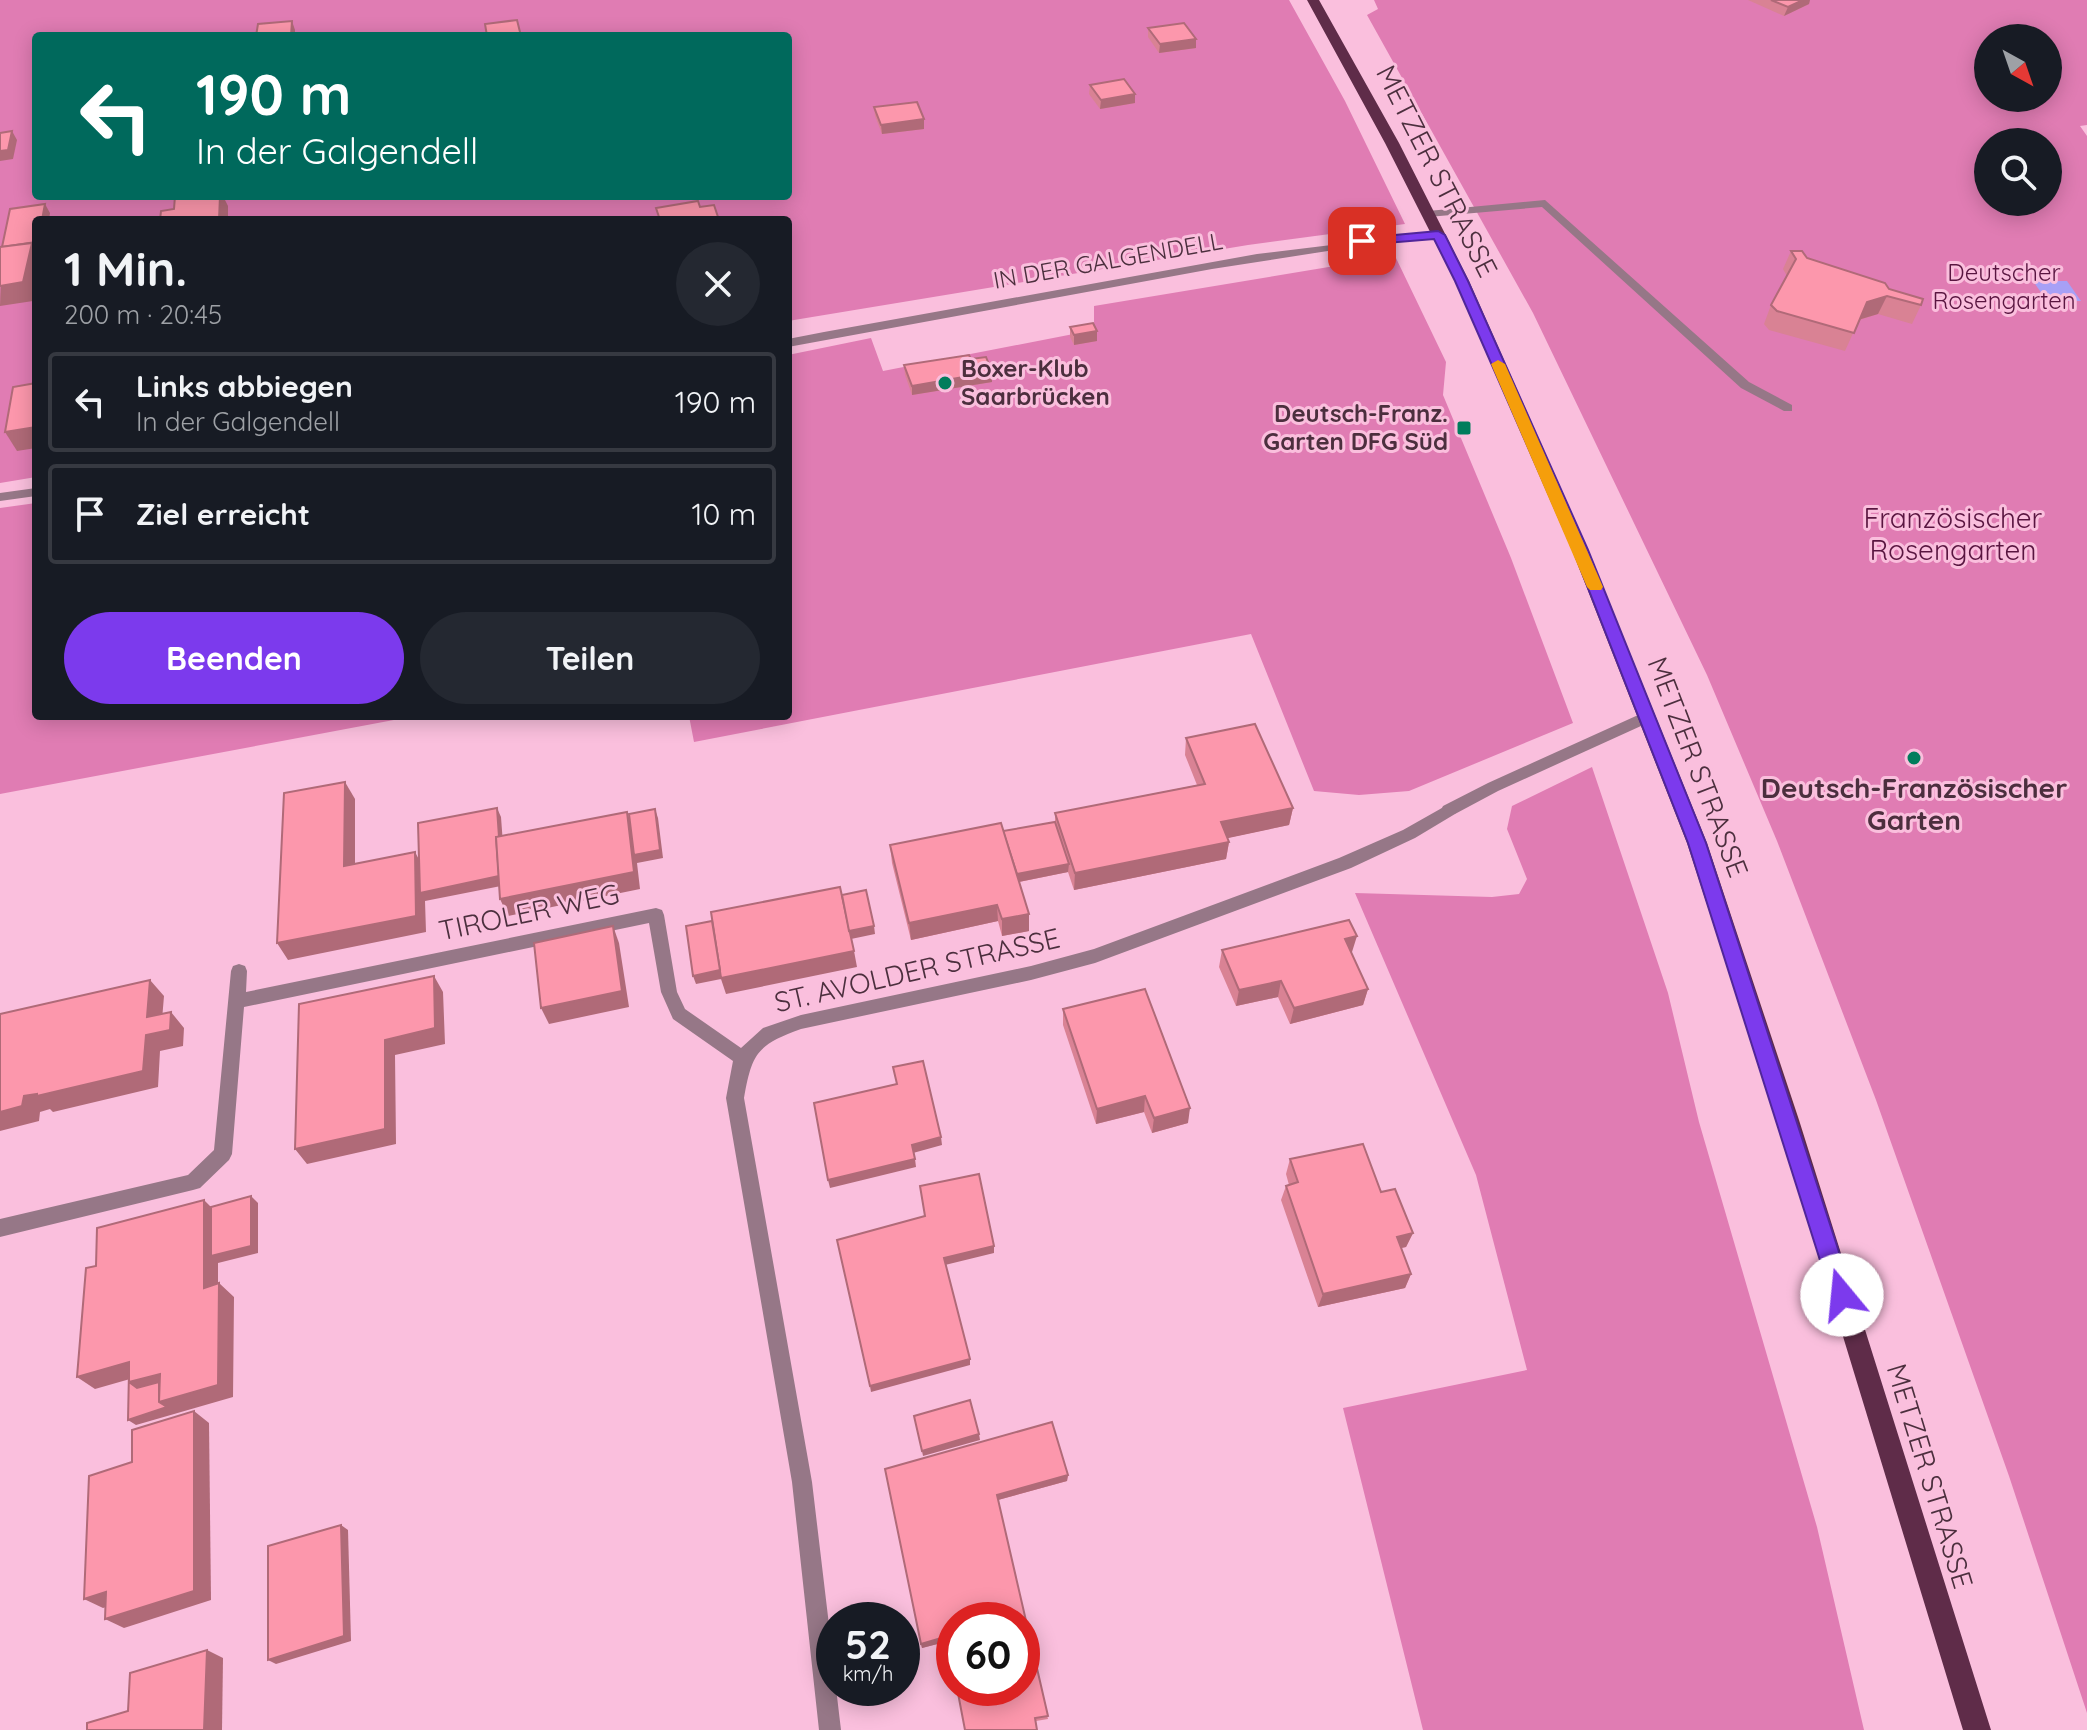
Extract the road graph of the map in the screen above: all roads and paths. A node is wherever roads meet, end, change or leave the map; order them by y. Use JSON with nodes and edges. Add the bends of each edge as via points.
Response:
{"nodes":[{"id":1,"x":1313,"y":0,"type":"edge"},
{"id":2,"x":1428,"y":214,"type":"junction"},
{"id":3,"x":1438,"y":235,"type":"junction"},
{"id":4,"x":792,"y":342,"type":"edge"},
{"id":5,"x":1788,"y":408,"type":"dead end"},
{"id":6,"x":32,"y":493,"type":"edge"},
{"id":7,"x":0,"y":497,"type":"edge"},
{"id":8,"x":1647,"y":717,"type":"junction"},
{"id":9,"x":239,"y":971,"type":"dead end"},
{"id":10,"x":237,"y":1001,"type":"junction"},
{"id":11,"x":742,"y":1058,"type":"junction"},
{"id":12,"x":0,"y":1228,"type":"edge"},
{"id":13,"x":830,"y":1730,"type":"edge"},
{"id":14,"x":1977,"y":1730,"type":"edge"}],
"edges":[{"from":1,"to":2,"type":"main road","name":"METZER STRASSE"},
{"from":2,"to":3,"type":"main road","name":"METZER STRASSE"},
{"from":2,"to":5,"type":"street","via":[[1545,203],[1745,385]]},
{"from":3,"to":4,"type":"street","name":"IN DER GALGENDELL","via":[[1362,241],[1196,267]]},
{"from":3,"to":8,"type":"main road","name":"METZER STRASSE","via":[[1580,550]]},
{"from":6,"to":7,"type":"street"},
{"from":8,"to":11,"type":"street","name":"ST. AVOLDER STRASSE","via":[[1493,787],[1345,863],[1151,938],[1031,973],[801,1022],[769,1033]]},
{"from":8,"to":14,"type":"main road","name":"METZER STRASSE","via":[[1742,977]]},
{"from":9,"to":10,"type":"street"},
{"from":10,"to":11,"type":"street","name":"TIROLER WEG","via":[[656,915],[669,992],[679,1014]]},
{"from":10,"to":12,"type":"street","via":[[223,1154],[193,1182]]},
{"from":11,"to":13,"type":"street","via":[[735,1098],[802,1482]]}]}
